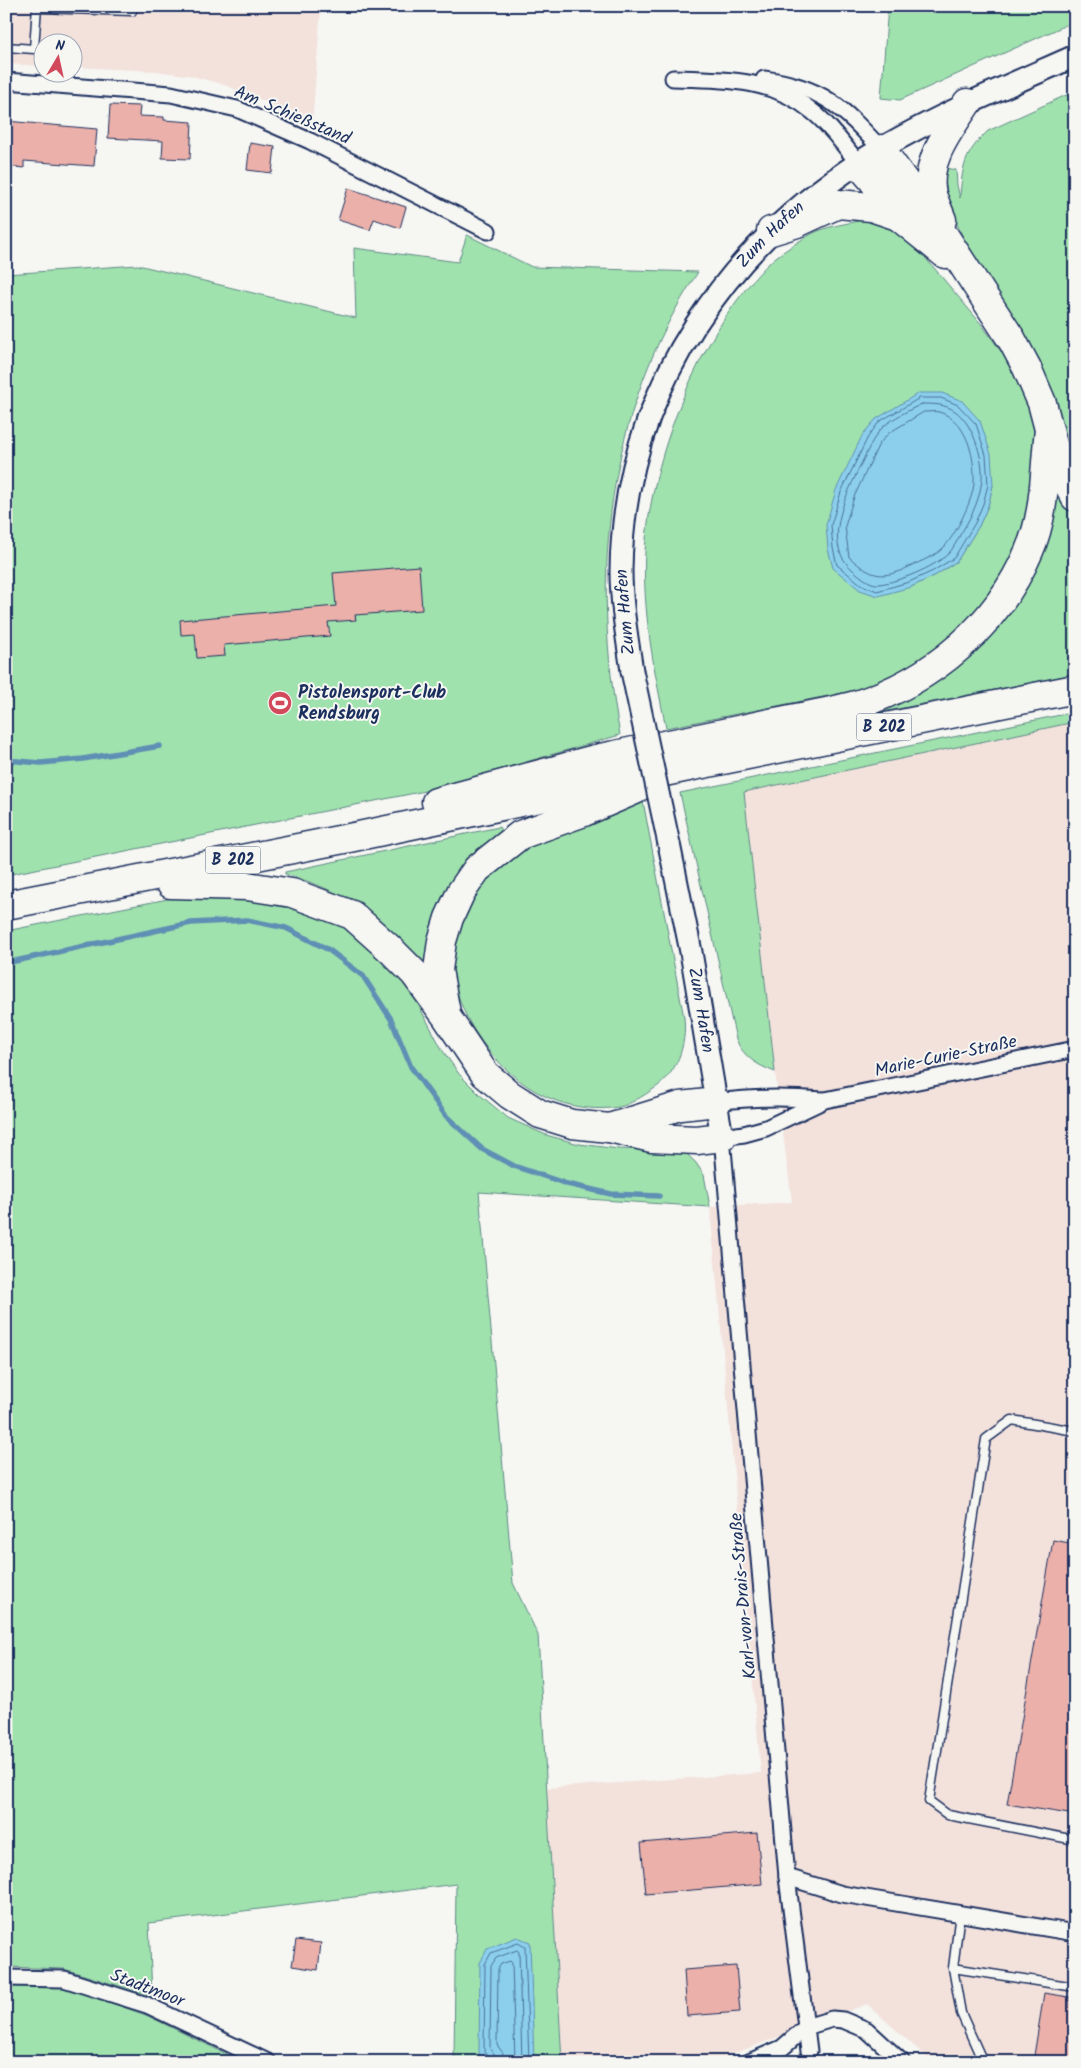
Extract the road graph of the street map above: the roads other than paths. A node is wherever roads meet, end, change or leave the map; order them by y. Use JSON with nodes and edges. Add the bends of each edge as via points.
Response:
{"nodes":[{"id":1,"x":132,"y":6,"type":"edge"},
{"id":2,"x":37,"y":7,"type":"edge"},
{"id":3,"x":6,"y":47,"type":"edge"},
{"id":4,"x":1075,"y":56,"type":"edge"},
{"id":5,"x":673,"y":78,"type":"dead end"},
{"id":6,"x":729,"y":80,"type":"junction"},
{"id":7,"x":6,"y":81,"type":"edge"},
{"id":8,"x":968,"y":103,"type":"junction"},
{"id":9,"x":881,"y":149,"type":"junction"},
{"id":10,"x":859,"y":164,"type":"junction"},
{"id":11,"x":898,"y":216,"type":"junction"},
{"id":12,"x":488,"y":231,"type":"dead end"},
{"id":13,"x":771,"y":231,"type":"junction"},
{"id":14,"x":944,"y":236,"type":"junction"},
{"id":15,"x":966,"y":271,"type":"junction"},
{"id":16,"x":1049,"y":430,"type":"junction"},
{"id":17,"x":1075,"y":498,"type":"edge"},
{"id":18,"x":1075,"y":689,"type":"edge"},
{"id":19,"x":693,"y":766,"type":"junction"},
{"id":20,"x":361,"y":835,"type":"junction"},
{"id":21,"x":117,"y":883,"type":"junction"},
{"id":22,"x":6,"y":905,"type":"edge"},
{"id":23,"x":446,"y":1016,"type":"junction"},
{"id":24,"x":1075,"y":1049,"type":"edge"},
{"id":25,"x":825,"y":1100,"type":"junction"},
{"id":26,"x":717,"y":1102,"type":"junction"},
{"id":27,"x":609,"y":1128,"type":"junction"},
{"id":28,"x":722,"y":1137,"type":"junction"},
{"id":29,"x":1075,"y":1431,"type":"edge"},
{"id":30,"x":1075,"y":1840,"type":"edge"},
{"id":31,"x":787,"y":1877,"type":"junction"},
{"id":32,"x":960,"y":1913,"type":"junction"},
{"id":33,"x":1075,"y":1933,"type":"edge"},
{"id":34,"x":953,"y":1968,"type":"junction"},
{"id":35,"x":6,"y":1978,"type":"edge"},
{"id":36,"x":1075,"y":1987,"type":"edge"},
{"id":37,"x":806,"y":2026,"type":"junction"},
{"id":38,"x":809,"y":2051,"type":"dead end"},
{"id":39,"x":268,"y":2062,"type":"edge"},
{"id":40,"x":749,"y":2062,"type":"edge"},
{"id":41,"x":902,"y":2062,"type":"edge"},
{"id":42,"x":984,"y":2062,"type":"edge"}],
"edges":[{"from":1,"to":2,"type":"lane","via":[[132,11]]},
{"from":2,"to":3,"type":"lane","via":[[34,49]]},
{"from":4,"to":8,"type":"main road","name":"Zum Hafen"},
{"from":5,"to":6,"type":"street"},
{"from":6,"to":9,"type":"street","via":[[753,78],[784,82],[824,97],[849,115]]},
{"from":6,"to":10,"type":"street","via":[[750,82],[785,93],[819,118]]},
{"from":7,"to":12,"type":"street","name":"Am Schießstand","via":[[171,94],[237,109],[310,141]]},
{"from":8,"to":9,"type":"main road","name":"Zum Hafen"},
{"from":8,"to":14,"type":"highway","via":[[942,140],[932,176],[932,194]]},
{"from":9,"to":10,"type":"main road","name":"Zum Hafen"},
{"from":9,"to":14,"type":"highway"},
{"from":10,"to":11,"type":"highway"},
{"from":10,"to":13,"type":"main road","name":"Zum Hafen","via":[[814,194]]},
{"from":11,"to":13,"type":"highway","via":[[870,207],[838,204]]},
{"from":11,"to":15,"type":"highway"},
{"from":13,"to":26,"type":"main road","name":"Zum Hafen","bridge":true,"via":[[710,303],[669,370],[647,421],[623,530],[624,619],[632,670],[691,952]]},
{"from":14,"to":15,"type":"highway"},
{"from":15,"to":16,"type":"highway","via":[[1027,368]]},
{"from":16,"to":17,"type":"highway","via":[[1058,467]]},
{"from":16,"to":20,"type":"highway","via":[[1039,526],[1014,581],[978,629],[957,650],[911,682],[854,705],[606,756],[410,809]]},
{"from":18,"to":19,"type":"highway","number":"B 202"},
{"from":19,"to":20,"type":"highway","number":"B 202"},
{"from":19,"to":23,"type":"highway","via":[[520,835],[477,870],[461,892],[442,941],[438,970]]},
{"from":20,"to":21,"type":"highway","number":"B 202"},
{"from":21,"to":22,"type":"highway","number":"B 202"},
{"from":21,"to":23,"type":"highway","via":[[247,886],[292,892],[352,914],[414,973]]},
{"from":23,"to":27,"type":"highway","via":[[485,1074],[510,1095],[540,1114],[572,1124]]},
{"from":24,"to":25,"type":"street","name":"Marie-Curie-Straße"},
{"from":25,"to":26,"type":"street","name":"Marie-Curie-Straße","via":[[750,1098]]},
{"from":25,"to":28,"type":"street","name":"Marie-Curie-Straße","via":[[766,1128]]},
{"from":26,"to":27,"type":"highway","via":[[680,1106]]},
{"from":26,"to":28,"type":"main road","name":"Zum Hafen"},
{"from":27,"to":28,"type":"highway","via":[[672,1140]]},
{"from":28,"to":31,"type":"street","name":"Karl-von-Drais-Straße"},
{"from":29,"to":30,"type":"lane","via":[[1012,1420],[986,1439],[929,1802],[948,1815]]},
{"from":31,"to":32,"type":"street","via":[[842,1894]]},
{"from":31,"to":37,"type":"street","name":"Karl-von-Drais-Straße"},
{"from":32,"to":33,"type":"street"},
{"from":32,"to":34,"type":"lane"},
{"from":34,"to":36,"type":"lane"},
{"from":34,"to":42,"type":"lane","via":[[961,2013]]},
{"from":35,"to":39,"type":"street","name":"Stadtmoor","via":[[64,1979],[147,2005]]},
{"from":37,"to":38,"type":"street","name":"Karl-von-Drais-Straße"},
{"from":37,"to":40,"type":"street","via":[[782,2048]]},
{"from":37,"to":41,"type":"street","via":[[832,2019],[843,2020],[867,2030]]}]}
